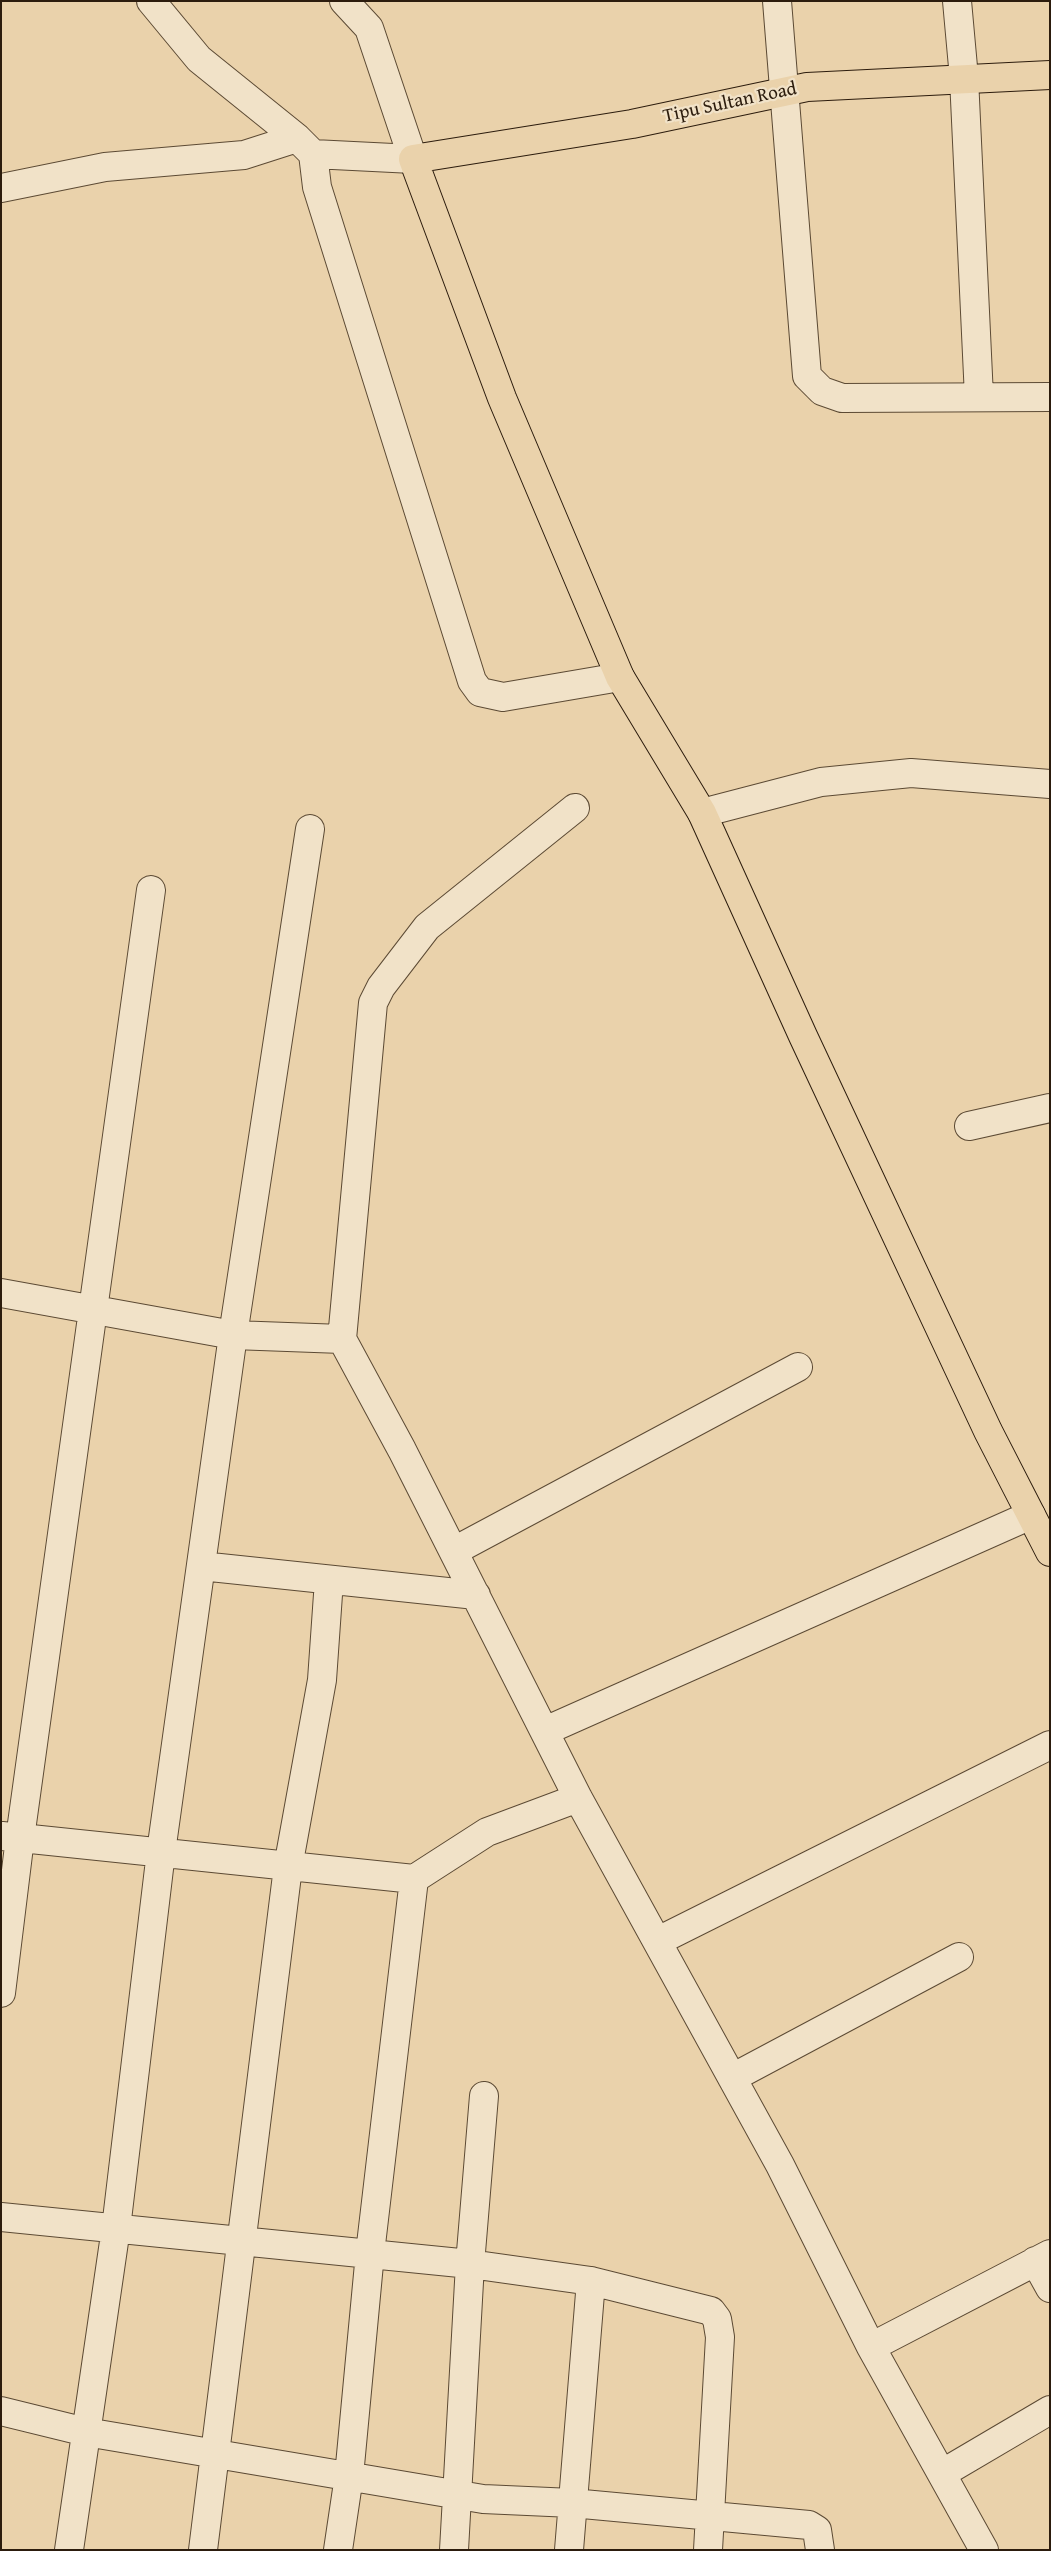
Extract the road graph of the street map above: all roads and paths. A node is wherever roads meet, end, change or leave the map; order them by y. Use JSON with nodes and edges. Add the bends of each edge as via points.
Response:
{"nodes":[{"id":1,"x":150,"y":1,"type":"edge"},
{"id":2,"x":344,"y":1,"type":"edge"},
{"id":3,"x":777,"y":1,"type":"edge"},
{"id":4,"x":957,"y":1,"type":"edge"},
{"id":5,"x":1050,"y":75,"type":"edge"},
{"id":6,"x":964,"y":78,"type":"junction"},
{"id":7,"x":784,"y":92,"type":"junction"},
{"id":8,"x":305,"y":146,"type":"junction"},
{"id":9,"x":413,"y":159,"type":"junction"},
{"id":10,"x":1,"y":188,"type":"edge"},
{"id":11,"x":979,"y":397,"type":"junction"},
{"id":12,"x":1050,"y":397,"type":"edge"},
{"id":13,"x":620,"y":676,"type":"junction"},
{"id":14,"x":1050,"y":784,"type":"edge"},
{"id":15,"x":575,"y":808,"type":"dead end"},
{"id":16,"x":702,"y":813,"type":"junction"},
{"id":17,"x":310,"y":828,"type":"dead end"},
{"id":18,"x":151,"y":890,"type":"dead end"},
{"id":19,"x":1050,"y":1108,"type":"edge"},
{"id":20,"x":969,"y":1126,"type":"dead end"},
{"id":21,"x":1,"y":1293,"type":"edge"},
{"id":22,"x":93,"y":1308,"type":"junction"},
{"id":23,"x":234,"y":1335,"type":"junction"},
{"id":24,"x":342,"y":1339,"type":"junction"},
{"id":25,"x":798,"y":1367,"type":"dead end"},
{"id":26,"x":1031,"y":1515,"type":"junction"},
{"id":27,"x":454,"y":1551,"type":"junction"},
{"id":28,"x":1050,"y":1552,"type":"edge"},
{"id":29,"x":201,"y":1566,"type":"junction"},
{"id":30,"x":329,"y":1580,"type":"junction"},
{"id":31,"x":476,"y":1595,"type":"junction"},
{"id":32,"x":545,"y":1731,"type":"junction"},
{"id":33,"x":1050,"y":1745,"type":"edge"},
{"id":34,"x":578,"y":1798,"type":"junction"},
{"id":35,"x":11,"y":1837,"type":"edge"},
{"id":36,"x":161,"y":1852,"type":"junction"},
{"id":37,"x":288,"y":1867,"type":"junction"},
{"id":38,"x":414,"y":1879,"type":"junction"},
{"id":39,"x":658,"y":1941,"type":"junction"},
{"id":40,"x":959,"y":1957,"type":"dead end"},
{"id":41,"x":1,"y":1993,"type":"edge"},
{"id":42,"x":732,"y":2078,"type":"junction"},
{"id":43,"x":484,"y":2096,"type":"dead end"},
{"id":44,"x":1,"y":2217,"type":"edge"},
{"id":45,"x":116,"y":2228,"type":"junction"},
{"id":46,"x":241,"y":2242,"type":"junction"},
{"id":47,"x":370,"y":2253,"type":"junction"},
{"id":48,"x":1042,"y":2258,"type":"edge"},
{"id":49,"x":470,"y":2264,"type":"junction"},
{"id":50,"x":592,"y":2281,"type":"junction"},
{"id":51,"x":1050,"y":2288,"type":"edge"},
{"id":52,"x":871,"y":2347,"type":"junction"},
{"id":53,"x":1050,"y":2410,"type":"edge"},
{"id":54,"x":1,"y":2411,"type":"edge"},
{"id":55,"x":86,"y":2432,"type":"junction"},
{"id":56,"x":214,"y":2454,"type":"junction"},
{"id":57,"x":943,"y":2473,"type":"junction"},
{"id":58,"x":349,"y":2476,"type":"junction"},
{"id":59,"x":458,"y":2495,"type":"junction"},
{"id":60,"x":572,"y":2503,"type":"junction"},
{"id":61,"x":709,"y":2516,"type":"junction"},
{"id":62,"x":69,"y":2550,"type":"edge"},
{"id":63,"x":203,"y":2550,"type":"edge"},
{"id":64,"x":338,"y":2550,"type":"edge"},
{"id":65,"x":454,"y":2550,"type":"edge"},
{"id":66,"x":569,"y":2550,"type":"edge"},
{"id":67,"x":708,"y":2550,"type":"edge"},
{"id":68,"x":820,"y":2550,"type":"edge"},
{"id":69,"x":984,"y":2550,"type":"edge"}],
"edges":[{"from":1,"to":8,"type":"street","via":[[199,59]]},
{"from":2,"to":9,"type":"street","via":[[369,28]]},
{"from":3,"to":7,"type":"street"},
{"from":4,"to":6,"type":"street"},
{"from":5,"to":6,"type":"main road","name":"Tipu Sultan Road"},
{"from":6,"to":7,"type":"main road","name":"Tipu Sultan Road","via":[[807,87]]},
{"from":6,"to":11,"type":"street"},
{"from":7,"to":9,"type":"main road","name":"Tipu Sultan Road","via":[[632,124]]},
{"from":7,"to":11,"type":"street","via":[[807,376],[822,391],[842,398]]},
{"from":8,"to":9,"type":"street"},
{"from":8,"to":10,"type":"street","via":[[244,155],[105,166]]},
{"from":8,"to":13,"type":"street","via":[[472,681],[480,692],[503,698]]},
{"from":9,"to":13,"type":"main road","via":[[502,398]]},
{"from":11,"to":12,"type":"street"},
{"from":13,"to":16,"type":"main road"},
{"from":14,"to":16,"type":"street","via":[[911,773],[822,782]]},
{"from":15,"to":24,"type":"street","via":[[427,927],[380,987],[373,1003]]},
{"from":16,"to":26,"type":"main road","via":[[975,1404]]},
{"from":17,"to":23,"type":"street"},
{"from":18,"to":22,"type":"street"},
{"from":19,"to":20,"type":"street"},
{"from":21,"to":22,"type":"street"},
{"from":22,"to":23,"type":"street"},
{"from":22,"to":35,"type":"street"},
{"from":23,"to":24,"type":"street"},
{"from":23,"to":29,"type":"street"},
{"from":24,"to":27,"type":"street"},
{"from":25,"to":27,"type":"street"},
{"from":26,"to":28,"type":"main road"},
{"from":26,"to":32,"type":"street"},
{"from":27,"to":31,"type":"street"},
{"from":29,"to":30,"type":"street"},
{"from":29,"to":36,"type":"street"},
{"from":30,"to":31,"type":"street"},
{"from":30,"to":37,"type":"street","via":[[322,1680]]},
{"from":31,"to":32,"type":"street"},
{"from":32,"to":34,"type":"street"},
{"from":33,"to":39,"type":"street"},
{"from":34,"to":38,"type":"street","via":[[487,1832]]},
{"from":34,"to":39,"type":"street"},
{"from":35,"to":36,"type":"street"},
{"from":35,"to":41,"type":"street"},
{"from":36,"to":37,"type":"street"},
{"from":36,"to":45,"type":"street"},
{"from":37,"to":38,"type":"street"},
{"from":37,"to":46,"type":"street"},
{"from":38,"to":47,"type":"street"},
{"from":39,"to":42,"type":"street"},
{"from":40,"to":42,"type":"street"},
{"from":42,"to":52,"type":"street","via":[[780,2165]]},
{"from":43,"to":49,"type":"street"},
{"from":44,"to":45,"type":"street"},
{"from":45,"to":46,"type":"street"},
{"from":45,"to":55,"type":"street"},
{"from":46,"to":47,"type":"street"},
{"from":46,"to":56,"type":"street"},
{"from":47,"to":49,"type":"street"},
{"from":47,"to":58,"type":"street"},
{"from":48,"to":51,"type":"street"},
{"from":48,"to":52,"type":"street"},
{"from":49,"to":50,"type":"street"},
{"from":49,"to":59,"type":"street"},
{"from":50,"to":60,"type":"street"},
{"from":50,"to":61,"type":"street","via":[[711,2311],[717,2319],[720,2337]]},
{"from":52,"to":57,"type":"street"},
{"from":53,"to":57,"type":"street"},
{"from":54,"to":55,"type":"street"},
{"from":55,"to":56,"type":"street"},
{"from":55,"to":62,"type":"street"},
{"from":56,"to":58,"type":"street"},
{"from":56,"to":63,"type":"street"},
{"from":57,"to":69,"type":"street"},
{"from":58,"to":59,"type":"street"},
{"from":58,"to":64,"type":"street"},
{"from":59,"to":60,"type":"street"},
{"from":59,"to":65,"type":"street"},
{"from":60,"to":61,"type":"street"},
{"from":60,"to":66,"type":"street"},
{"from":61,"to":67,"type":"street"},
{"from":61,"to":68,"type":"street","via":[[810,2526],[817,2530]]}]}
